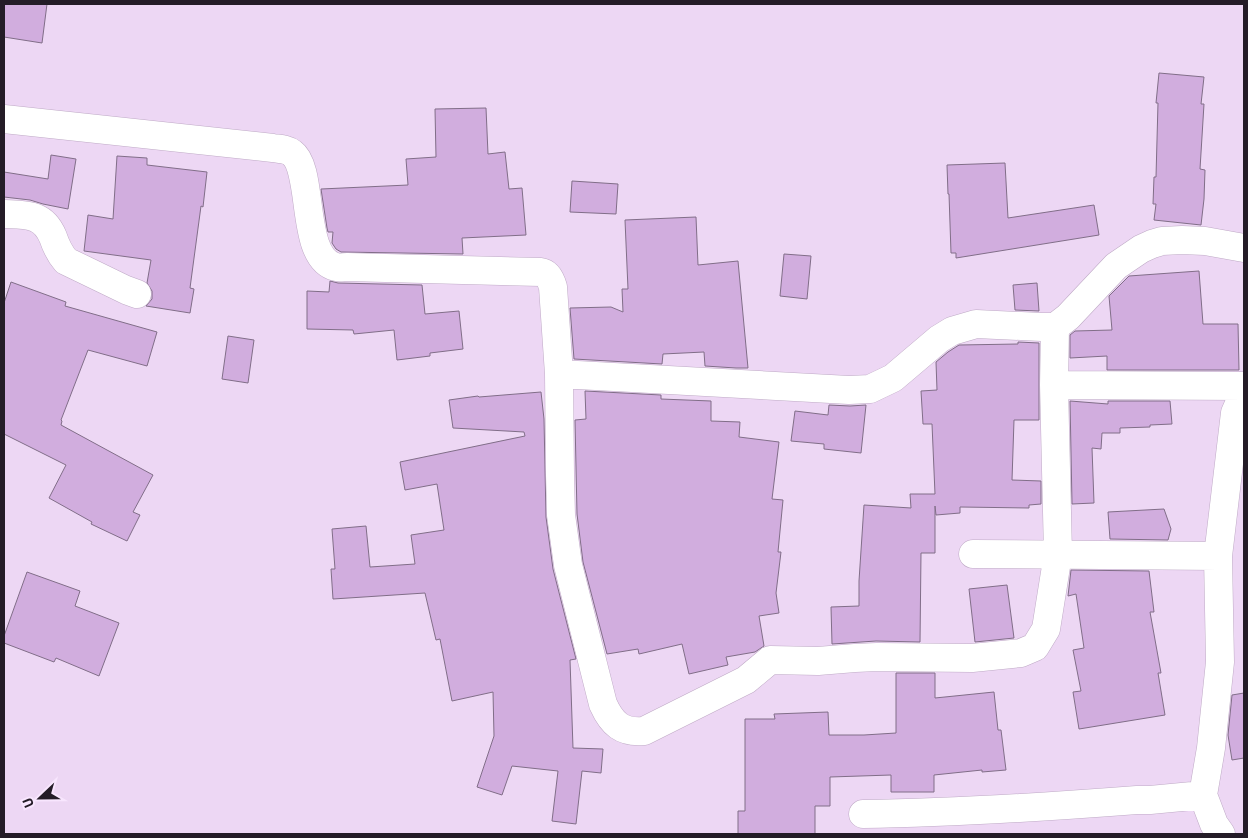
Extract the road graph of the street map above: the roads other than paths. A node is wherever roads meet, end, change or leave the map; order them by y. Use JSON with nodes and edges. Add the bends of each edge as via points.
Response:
{"nodes":[{"id":1,"x":4,"y":119,"type":"edge"},
{"id":2,"x":4,"y":214,"type":"edge"},
{"id":3,"x":1244,"y":248,"type":"edge"},
{"id":4,"x":137,"y":294,"type":"dead end"},
{"id":5,"x":1055,"y":327,"type":"junction"},
{"id":6,"x":560,"y":374,"type":"junction"},
{"id":7,"x":1054,"y":385,"type":"junction"},
{"id":8,"x":1244,"y":386,"type":"edge"},
{"id":9,"x":1244,"y":398,"type":"edge"},
{"id":10,"x":973,"y":554,"type":"dead end"},
{"id":11,"x":1058,"y":554,"type":"junction"},
{"id":12,"x":1218,"y":556,"type":"junction"},
{"id":13,"x":1203,"y":795,"type":"junction"},
{"id":14,"x":863,"y":814,"type":"dead end"},
{"id":15,"x":912,"y":824,"type":"edge"},
{"id":16,"x":1221,"y":834,"type":"edge"}],
"edges":[{"from":1,"to":6,"type":"street","via":[[291,152],[302,172],[310,227],[318,251],[331,265],[547,274],[553,287]]},
{"from":2,"to":4,"type":"street","via":[[26,215],[40,220],[49,228],[59,253],[66,261]]},
{"from":3,"to":5,"type":"street","via":[[1205,241],[1152,244],[1116,266]]},
{"from":5,"to":6,"type":"street","via":[[976,324],[952,331],[893,378],[870,389]]},
{"from":5,"to":7,"type":"street"},
{"from":6,"to":11,"type":"street","via":[[561,515],[568,565],[607,713],[617,726],[624,729],[636,732],[652,728],[746,680],[770,660],[972,658],[1021,653],[1035,647],[1046,629]]},
{"from":7,"to":8,"type":"street"},
{"from":7,"to":11,"type":"street"},
{"from":9,"to":12,"type":"street","via":[[1235,413]]},
{"from":10,"to":11,"type":"street"},
{"from":11,"to":12,"type":"street"},
{"from":12,"to":13,"type":"street","via":[[1220,662]]},
{"from":13,"to":15,"type":"street","via":[[958,810]]},
{"from":13,"to":16,"type":"street"},
{"from":14,"to":15,"type":"street"}]}
